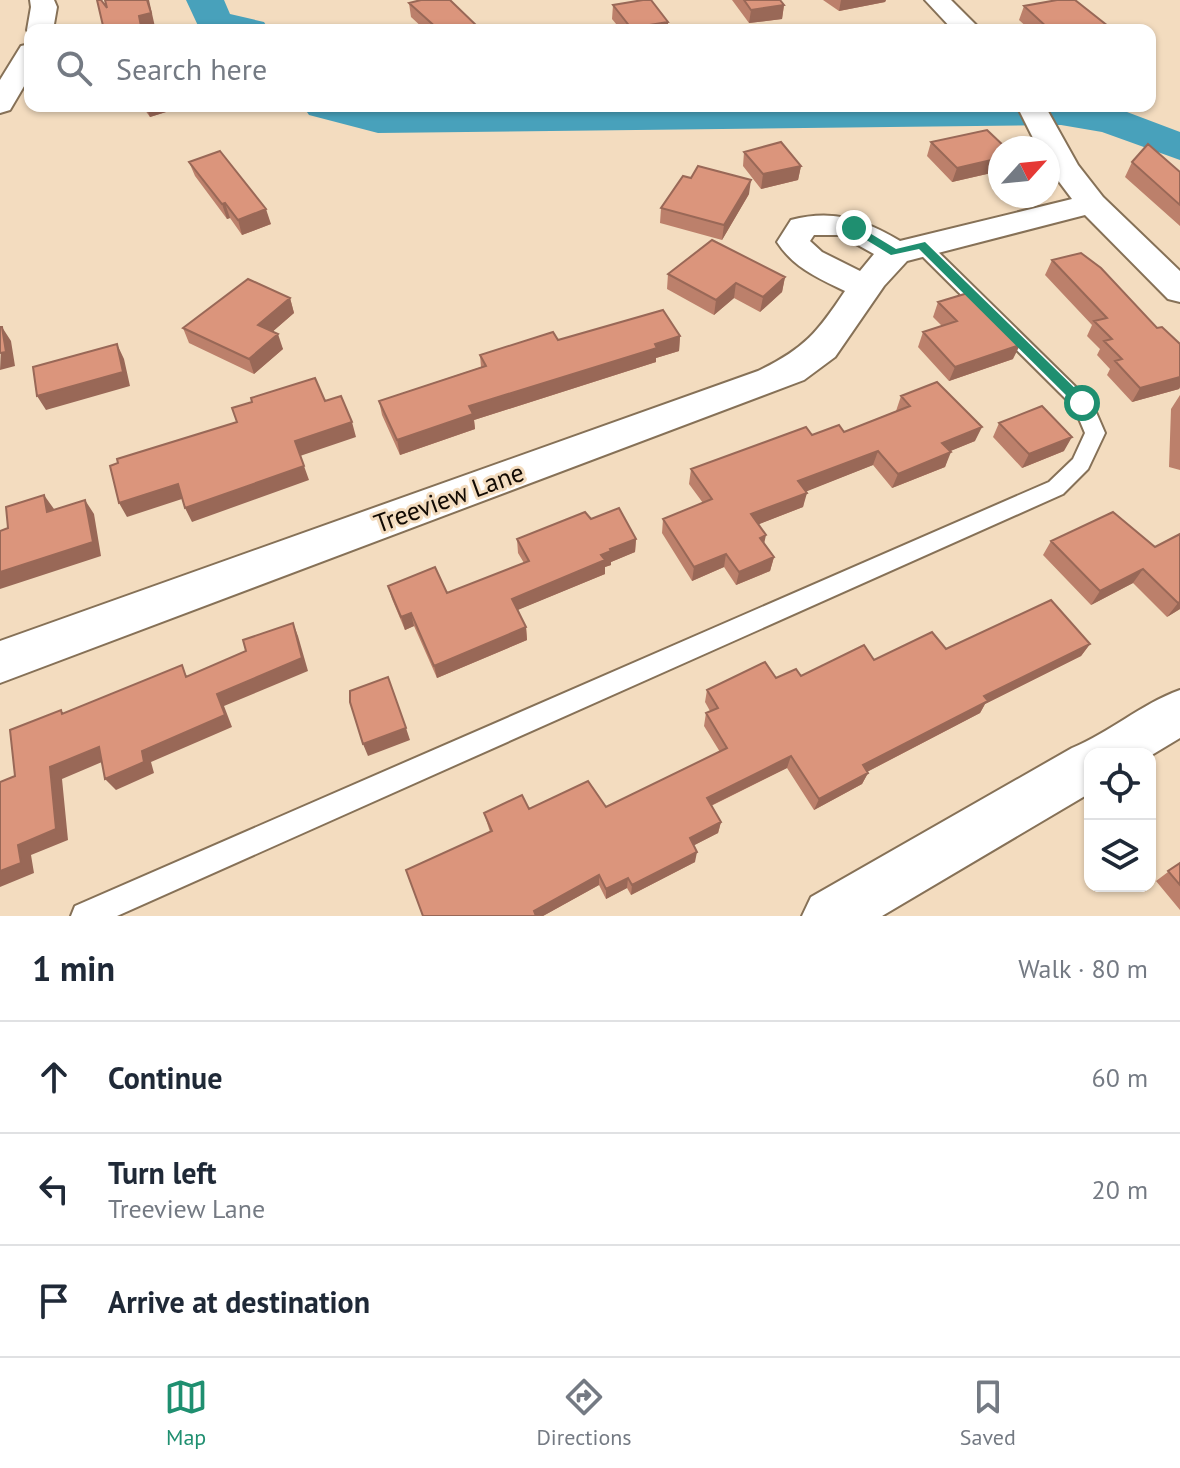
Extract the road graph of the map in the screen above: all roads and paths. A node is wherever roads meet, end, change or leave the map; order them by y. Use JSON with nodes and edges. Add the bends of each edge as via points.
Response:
{"nodes":[{"id":1,"x":42,"y":0,"type":"edge"},
{"id":2,"x":937,"y":0,"type":"edge"},
{"id":3,"x":41,"y":24,"type":"edge"},
{"id":4,"x":962,"y":24,"type":"edge"},
{"id":5,"x":24,"y":62,"type":"edge"},
{"id":6,"x":0,"y":104,"type":"edge"},
{"id":7,"x":1035,"y":114,"type":"edge"},
{"id":8,"x":1092,"y":204,"type":"junction"},
{"id":9,"x":908,"y":249,"type":"junction"},
{"id":10,"x":864,"y":287,"type":"junction"},
{"id":11,"x":1180,"y":291,"type":"edge"},
{"id":12,"x":0,"y":662,"type":"edge"},
{"id":13,"x":1180,"y":712,"type":"edge"},
{"id":14,"x":1119,"y":748,"type":"edge"},
{"id":15,"x":1084,"y":768,"type":"edge"},
{"id":16,"x":85,"y":916,"type":"edge"},
{"id":17,"x":830,"y":916,"type":"edge"}],
"edges":[{"from":1,"to":3,"type":"street"},
{"from":2,"to":4,"type":"street"},
{"from":5,"to":6,"type":"street"},
{"from":7,"to":8,"type":"street","via":[[1064,168]]},
{"from":8,"to":9,"type":"street"},
{"from":8,"to":11,"type":"street"},
{"from":9,"to":10,"type":"street","name":"Treeview Lane","via":[[876,269]]},
{"from":9,"to":10,"type":"street","via":[[827,221],[802,227],[793,242],[810,260]]},
{"from":9,"to":16,"type":"lane","via":[[1082,403],[1095,433],[1081,464],[1056,488]]},
{"from":10,"to":12,"type":"street","name":"Treeview Lane","via":[[809,361],[771,380]]},
{"from":13,"to":14,"type":"street"},
{"from":15,"to":17,"type":"street"}]}
